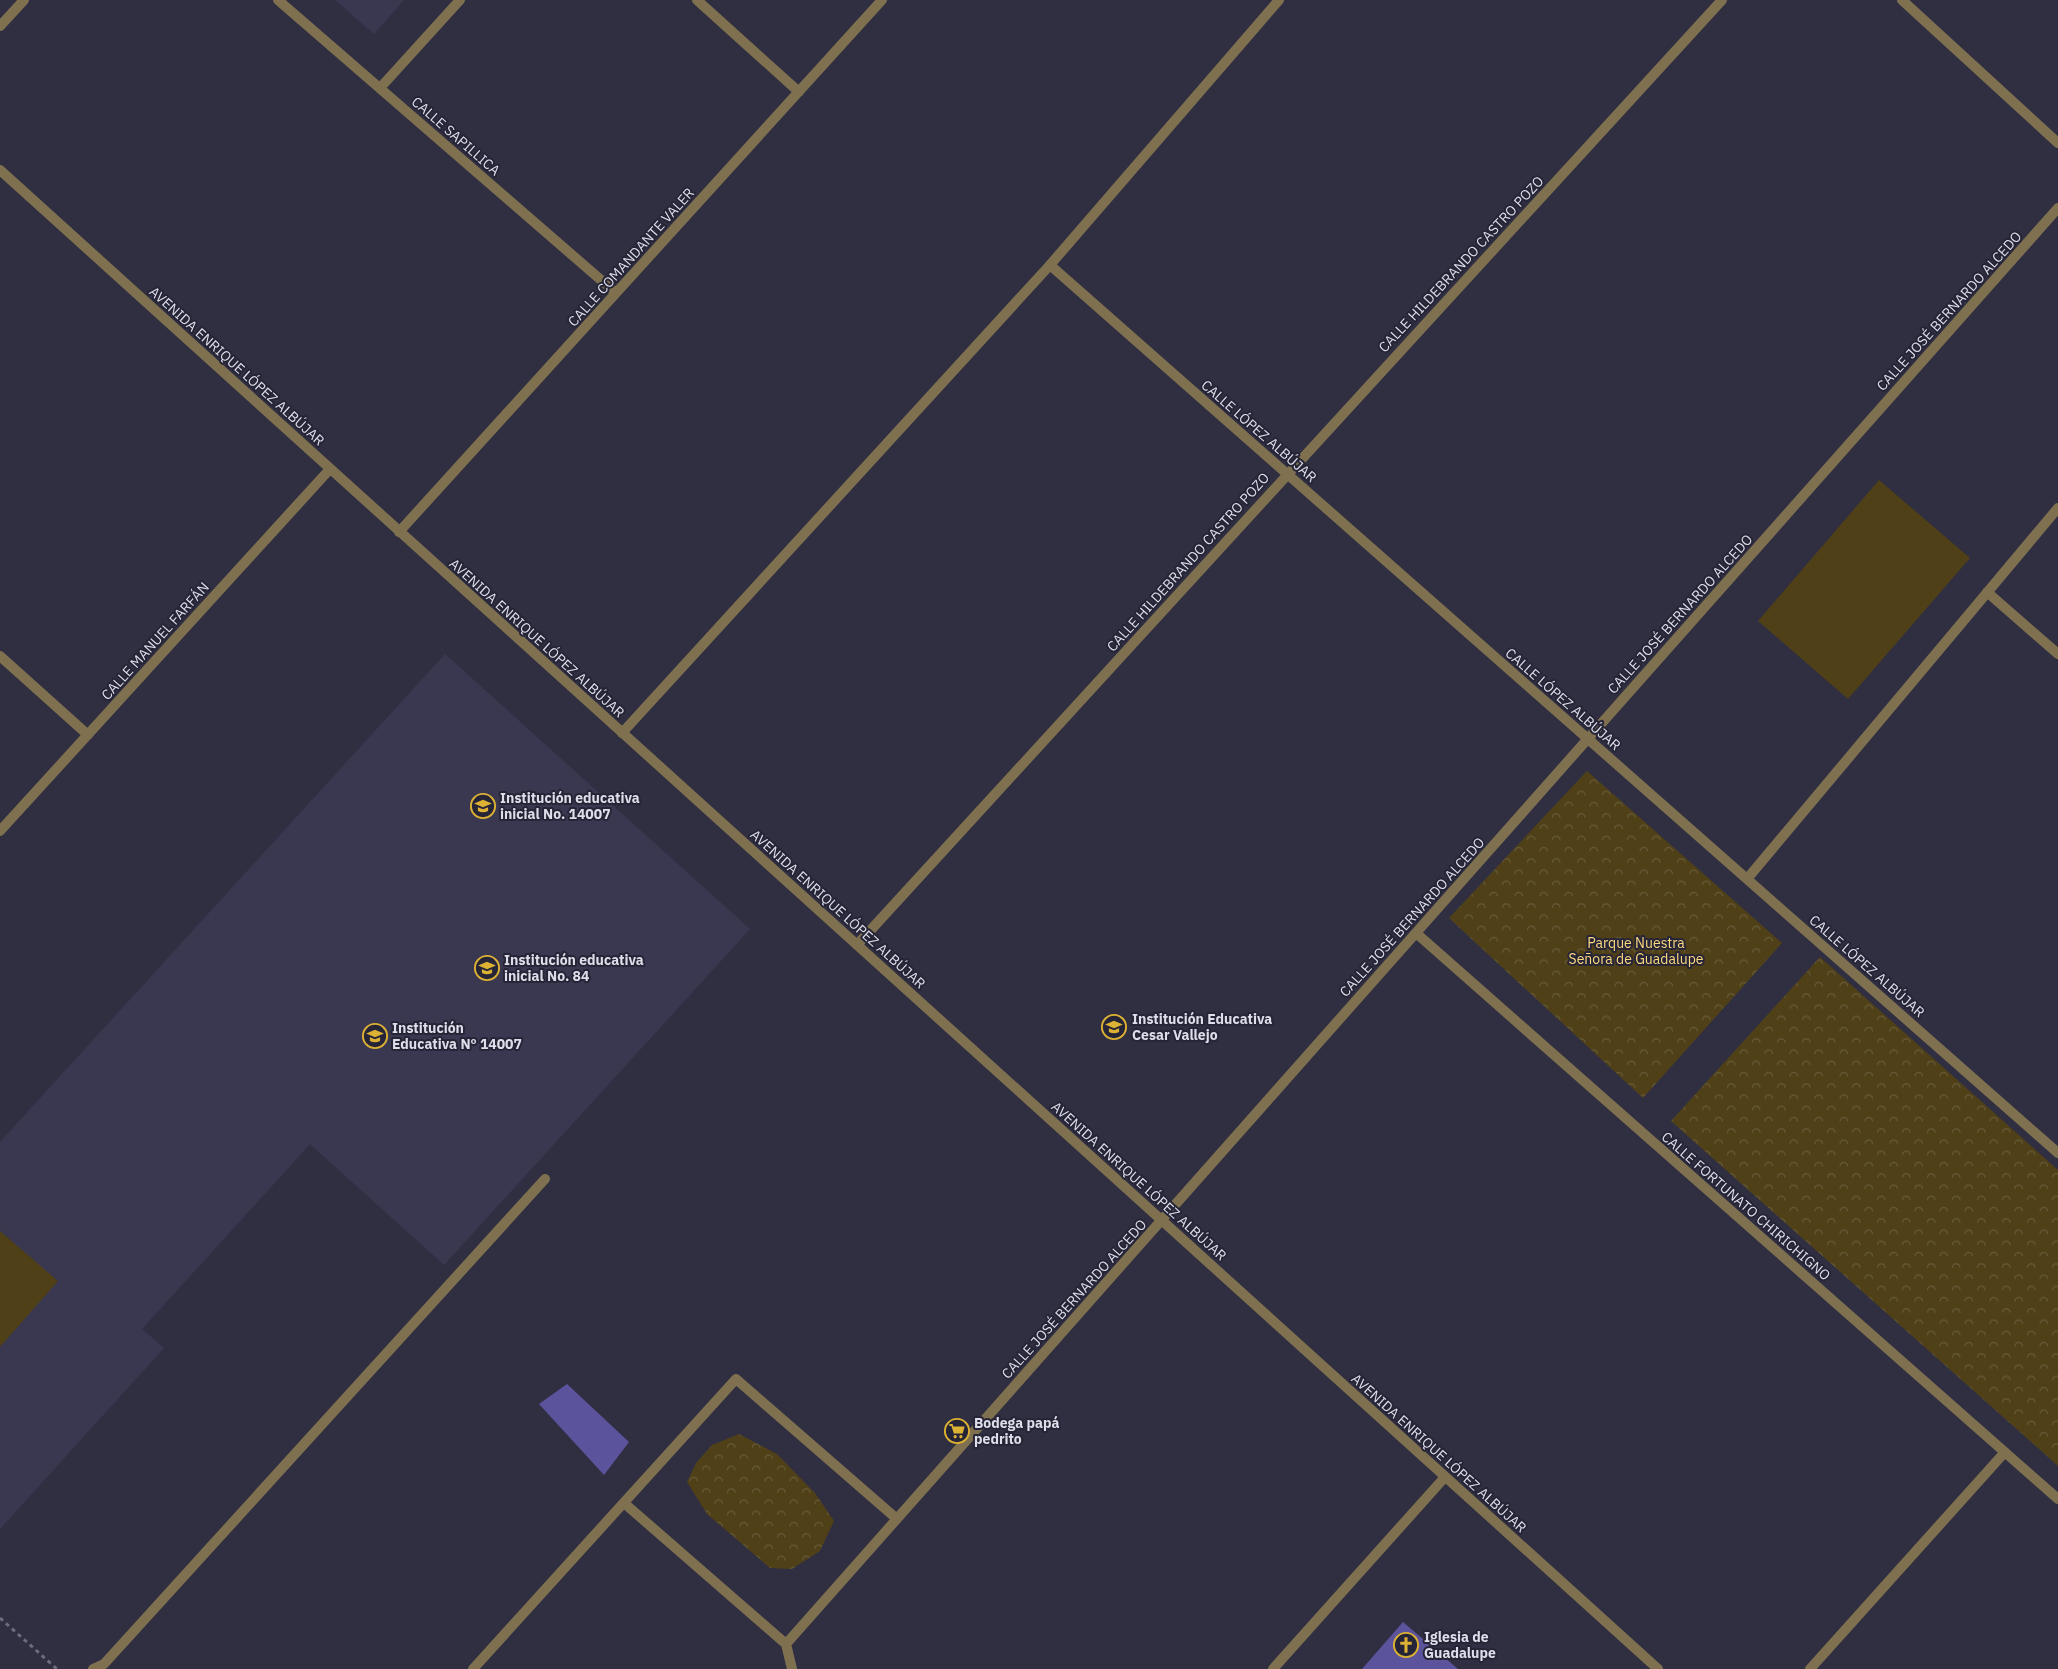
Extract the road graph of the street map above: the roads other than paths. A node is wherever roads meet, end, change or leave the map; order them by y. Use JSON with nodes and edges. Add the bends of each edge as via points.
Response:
{"nodes":[{"id":1,"x":24,"y":0,"type":"edge"},
{"id":2,"x":278,"y":0,"type":"edge"},
{"id":3,"x":460,"y":0,"type":"edge"},
{"id":4,"x":697,"y":0,"type":"edge"},
{"id":5,"x":882,"y":0,"type":"edge"},
{"id":6,"x":1279,"y":0,"type":"edge"},
{"id":7,"x":1722,"y":0,"type":"edge"},
{"id":8,"x":1902,"y":0,"type":"edge"},
{"id":9,"x":0,"y":26,"type":"edge"},
{"id":10,"x":380,"y":88,"type":"junction"},
{"id":11,"x":799,"y":92,"type":"junction"},
{"id":12,"x":2058,"y":143,"type":"edge"},
{"id":13,"x":0,"y":170,"type":"edge"},
{"id":14,"x":2058,"y":208,"type":"edge"},
{"id":15,"x":1050,"y":265,"type":"junction"},
{"id":16,"x":616,"y":293,"type":"junction"},
{"id":17,"x":330,"y":469,"type":"junction"},
{"id":18,"x":1287,"y":474,"type":"junction"},
{"id":19,"x":2058,"y":508,"type":"edge"},
{"id":20,"x":399,"y":532,"type":"junction"},
{"id":21,"x":1987,"y":592,"type":"junction"},
{"id":22,"x":2058,"y":654,"type":"edge"},
{"id":23,"x":0,"y":656,"type":"edge"},
{"id":24,"x":622,"y":733,"type":"junction"},
{"id":25,"x":88,"y":734,"type":"junction"},
{"id":26,"x":1588,"y":739,"type":"junction"},
{"id":27,"x":0,"y":831,"type":"edge"},
{"id":28,"x":1748,"y":879,"type":"junction"},
{"id":29,"x":1416,"y":933,"type":"junction"},
{"id":30,"x":857,"y":945,"type":"junction"},
{"id":31,"x":2058,"y":1153,"type":"edge"},
{"id":32,"x":545,"y":1179,"type":"dead end"},
{"id":33,"x":1162,"y":1220,"type":"junction"},
{"id":34,"x":2005,"y":1452,"type":"junction"},
{"id":35,"x":1445,"y":1477,"type":"junction"},
{"id":36,"x":2058,"y":1499,"type":"edge"},
{"id":37,"x":624,"y":1503,"type":"junction"},
{"id":38,"x":897,"y":1519,"type":"junction"},
{"id":39,"x":786,"y":1644,"type":"junction"},
{"id":40,"x":93,"y":1669,"type":"edge"},
{"id":41,"x":473,"y":1669,"type":"edge"},
{"id":42,"x":792,"y":1669,"type":"edge"},
{"id":43,"x":1273,"y":1669,"type":"edge"},
{"id":44,"x":1658,"y":1669,"type":"edge"},
{"id":45,"x":1810,"y":1669,"type":"edge"}],
"edges":[{"from":1,"to":9,"type":"street"},
{"from":2,"to":10,"type":"street","name":"CALLE SAPILLICA"},
{"from":3,"to":10,"type":"street"},
{"from":4,"to":11,"type":"street"},
{"from":5,"to":11,"type":"street","name":"CALLE COMANDANTE VALER"},
{"from":6,"to":15,"type":"street"},
{"from":7,"to":18,"type":"street","name":"CALLE HILDEBRANDO CASTRO POZO"},
{"from":8,"to":12,"type":"street"},
{"from":10,"to":16,"type":"street","name":"CALLE SAPILLICA"},
{"from":11,"to":16,"type":"street","name":"CALLE COMANDANTE VALER"},
{"from":13,"to":17,"type":"street","name":"AVENIDA ENRIQUE LÓPEZ ALBÚJAR"},
{"from":14,"to":26,"type":"street","name":"CALLE JOSÉ BERNARDO ALCEDO"},
{"from":15,"to":18,"type":"street","name":"CALLE LÓPEZ ALBÚJAR"},
{"from":15,"to":24,"type":"street"},
{"from":16,"to":20,"type":"street","name":"CALLE COMANDANTE VALER"},
{"from":17,"to":20,"type":"street","name":"AVENIDA ENRIQUE LÓPEZ ALBÚJAR"},
{"from":17,"to":25,"type":"street","name":"CALLE MANUEL FARFÁN"},
{"from":18,"to":26,"type":"street","name":"CALLE LÓPEZ ALBÚJAR"},
{"from":18,"to":30,"type":"street","name":"CALLE HILDEBRANDO CASTRO POZO"},
{"from":19,"to":21,"type":"street"},
{"from":20,"to":24,"type":"street","name":"AVENIDA ENRIQUE LÓPEZ ALBÚJAR"},
{"from":21,"to":22,"type":"street"},
{"from":21,"to":28,"type":"street"},
{"from":23,"to":25,"type":"street"},
{"from":24,"to":30,"type":"street","name":"AVENIDA ENRIQUE LÓPEZ ALBÚJAR"},
{"from":25,"to":27,"type":"street","name":"CALLE MANUEL FARFÁN"},
{"from":26,"to":28,"type":"street","name":"CALLE LÓPEZ ALBÚJAR"},
{"from":26,"to":29,"type":"street","name":"CALLE JOSÉ BERNARDO ALCEDO"},
{"from":28,"to":31,"type":"street","name":"CALLE LÓPEZ ALBÚJAR"},
{"from":29,"to":33,"type":"street","name":"CALLE JOSÉ BERNARDO ALCEDO"},
{"from":29,"to":34,"type":"street","name":"CALLE FORTUNATO CHIRICHIGNO"},
{"from":30,"to":33,"type":"street","name":"AVENIDA ENRIQUE LÓPEZ ALBÚJAR"},
{"from":32,"to":40,"type":"street","via":[[104,1664]]},
{"from":33,"to":35,"type":"street","name":"AVENIDA ENRIQUE LÓPEZ ALBÚJAR"},
{"from":33,"to":38,"type":"street","name":"CALLE JOSÉ BERNARDO ALCEDO"},
{"from":34,"to":36,"type":"street","name":"CALLE FORTUNATO CHIRICHIGNO"},
{"from":34,"to":45,"type":"street"},
{"from":35,"to":43,"type":"street"},
{"from":35,"to":44,"type":"street","name":"AVENIDA ENRIQUE LÓPEZ ALBÚJAR"},
{"from":37,"to":38,"type":"street","via":[[736,1379]]},
{"from":37,"to":39,"type":"street"},
{"from":37,"to":41,"type":"street"},
{"from":38,"to":39,"type":"street","name":"CALLE JOSÉ BERNARDO ALCEDO"},
{"from":39,"to":42,"type":"street"}]}
